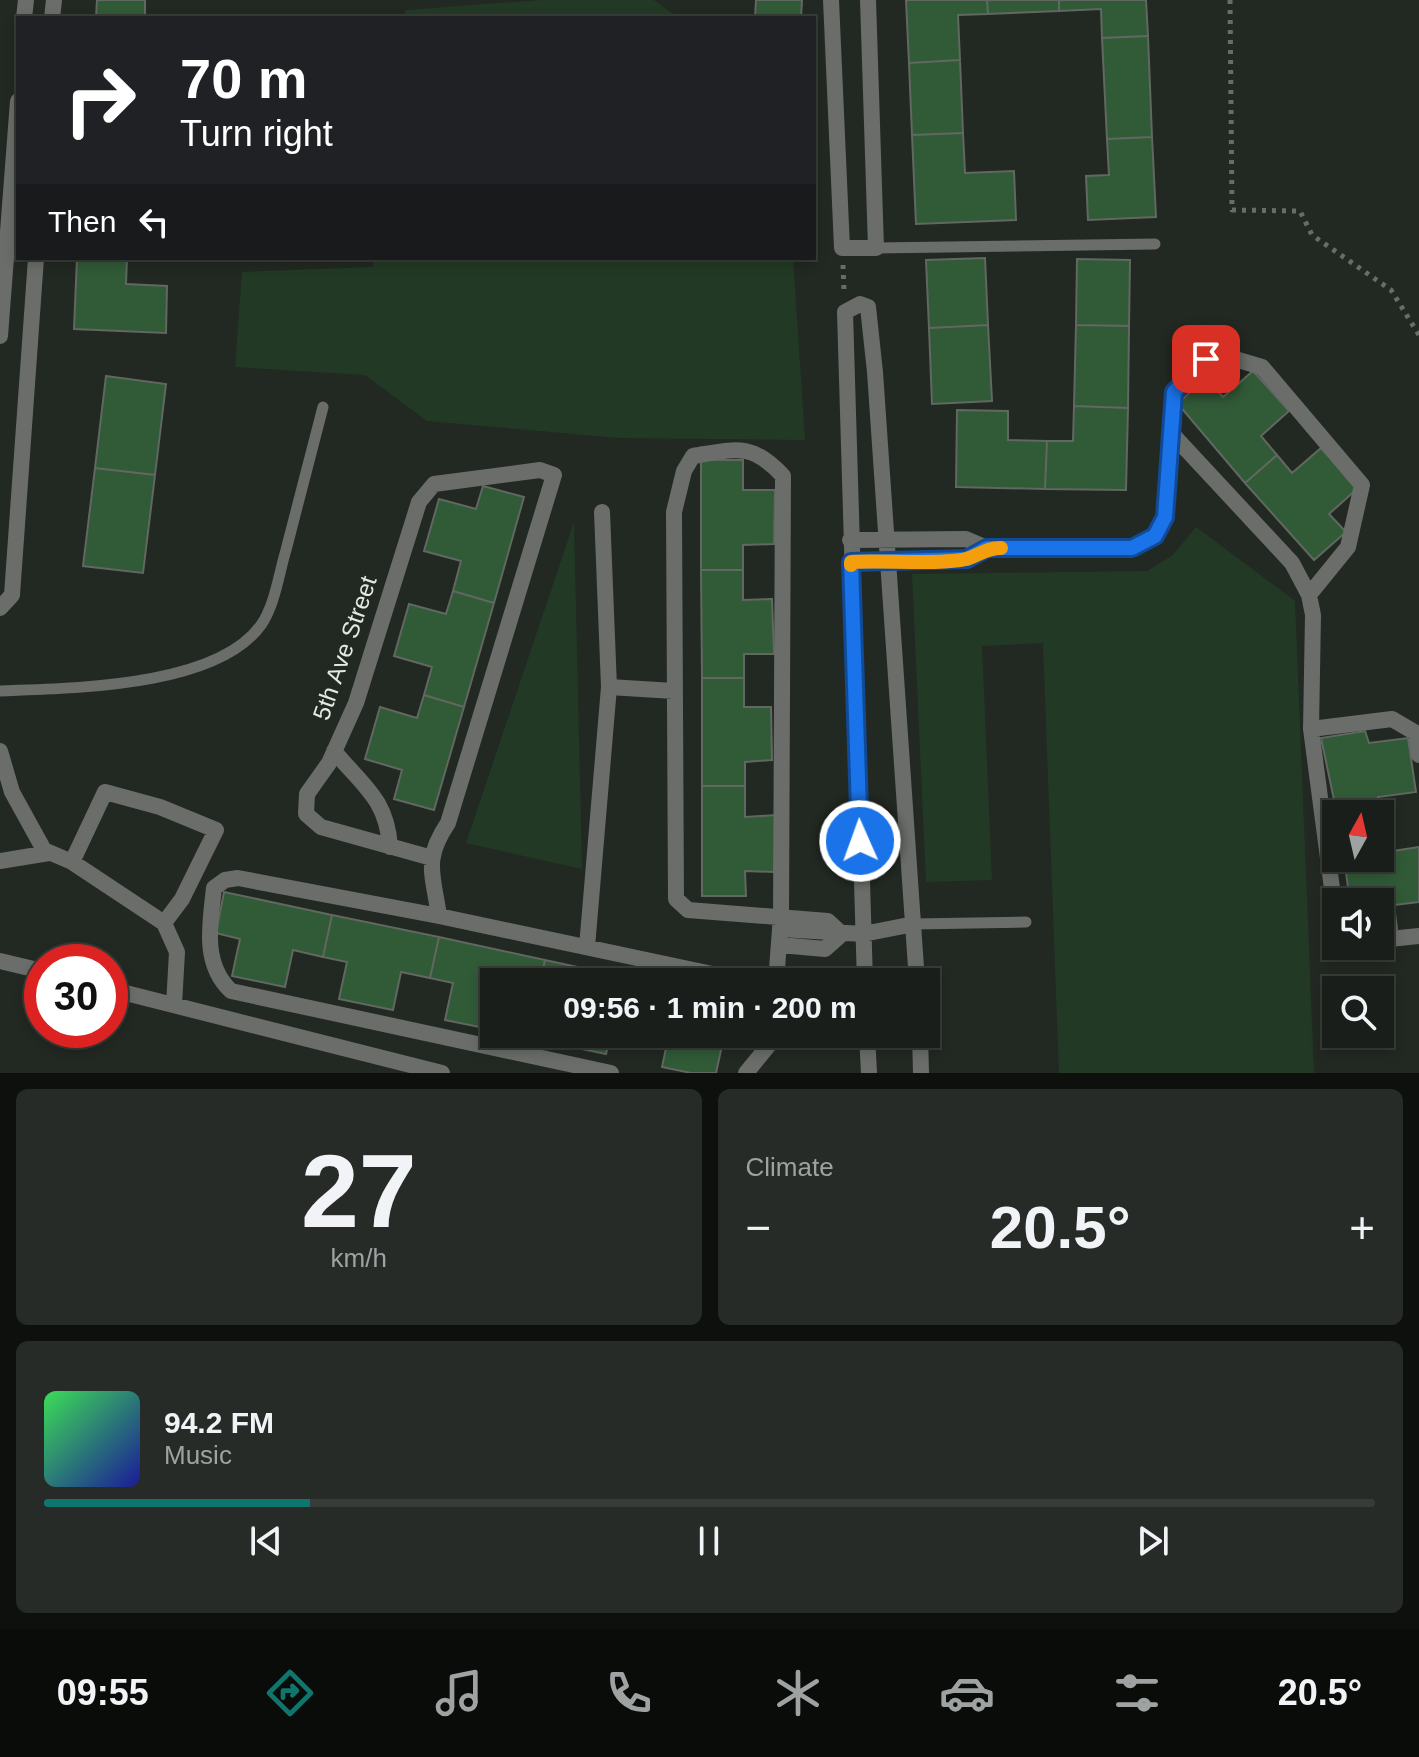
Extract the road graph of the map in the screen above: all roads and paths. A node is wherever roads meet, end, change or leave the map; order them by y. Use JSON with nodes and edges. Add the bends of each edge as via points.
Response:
{"nodes":[{"id":1,"x":831,"y":0,"type":"edge"},
{"id":2,"x":868,"y":0,"type":"edge"},
{"id":3,"x":1230,"y":0,"type":"edge"},
{"id":4,"x":16,"y":118,"type":"edge"},
{"id":5,"x":10,"y":170,"type":"edge"},
{"id":6,"x":1155,"y":244,"type":"dead end"},
{"id":7,"x":842,"y":248,"type":"junction"},
{"id":8,"x":876,"y":248,"type":"junction"},
{"id":9,"x":36,"y":260,"type":"edge"},
{"id":10,"x":845,"y":312,"type":"junction"},
{"id":11,"x":1419,"y":335,"type":"edge"},
{"id":12,"x":0,"y":336,"type":"edge"},
{"id":13,"x":323,"y":407,"type":"dead end"},
{"id":14,"x":1173,"y":435,"type":"junction"},
{"id":15,"x":602,"y":512,"type":"dead end"},
{"id":16,"x":885,"y":538,"type":"junction"},
{"id":17,"x":850,"y":540,"type":"junction"},
{"id":18,"x":987,"y":548,"type":"junction"},
{"id":19,"x":887,"y":560,"type":"junction"},
{"id":20,"x":851,"y":562,"type":"junction"},
{"id":21,"x":1309,"y":595,"type":"junction"},
{"id":22,"x":0,"y":608,"type":"edge"},
{"id":23,"x":609,"y":687,"type":"junction"},
{"id":24,"x":0,"y":691,"type":"edge"},
{"id":25,"x":674,"y":691,"type":"junction"},
{"id":26,"x":1311,"y":729,"type":"junction"},
{"id":27,"x":0,"y":751,"type":"edge"},
{"id":28,"x":334,"y":751,"type":"junction"},
{"id":29,"x":1419,"y":755,"type":"edge"},
{"id":30,"x":390,"y":847,"type":"junction"},
{"id":31,"x":49,"y":853,"type":"junction"},
{"id":32,"x":432,"y":858,"type":"junction"},
{"id":33,"x":0,"y":861,"type":"edge"},
{"id":34,"x":72,"y":862,"type":"junction"},
{"id":35,"x":1332,"y":888,"type":"edge"},
{"id":36,"x":439,"y":916,"type":"junction"},
{"id":37,"x":1026,"y":922,"type":"dead end"},
{"id":38,"x":164,"y":923,"type":"junction"},
{"id":39,"x":914,"y":924,"type":"junction"},
{"id":40,"x":781,"y":930,"type":"junction"},
{"id":41,"x":842,"y":934,"type":"junction"},
{"id":42,"x":863,"y":934,"type":"junction"},
{"id":43,"x":1419,"y":936,"type":"edge"},
{"id":44,"x":1394,"y":939,"type":"edge"},
{"id":45,"x":587,"y":947,"type":"junction"},
{"id":46,"x":0,"y":961,"type":"edge"},
{"id":47,"x":24,"y":967,"type":"edge"},
{"id":48,"x":685,"y":968,"type":"edge"},
{"id":49,"x":777,"y":968,"type":"edge"},
{"id":50,"x":864,"y":968,"type":"edge"},
{"id":51,"x":916,"y":968,"type":"edge"},
{"id":52,"x":128,"y":994,"type":"edge"},
{"id":53,"x":174,"y":1005,"type":"junction"},
{"id":54,"x":766,"y":1048,"type":"edge"},
{"id":55,"x":868,"y":1048,"type":"edge"},
{"id":56,"x":920,"y":1048,"type":"edge"},
{"id":57,"x":442,"y":1073,"type":"edge"},
{"id":58,"x":611,"y":1073,"type":"edge"},
{"id":59,"x":746,"y":1073,"type":"edge"},
{"id":60,"x":869,"y":1073,"type":"edge"},
{"id":61,"x":921,"y":1073,"type":"edge"}],
"edges":[{"from":1,"to":7,"type":"street"},
{"from":2,"to":8,"type":"street"},
{"from":3,"to":11,"type":"path","via":[[1232,210],[1300,211],[1312,235],[1391,290]]},
{"from":4,"to":5,"type":"street"},
{"from":5,"to":12,"type":"street"},
{"from":6,"to":8,"type":"lane"},
{"from":7,"to":8,"type":"street"},
{"from":7,"to":10,"type":"path"},
{"from":9,"to":22,"type":"street","via":[[12,595]]},
{"from":10,"to":16,"type":"street","via":[[860,304],[868,307]]},
{"from":10,"to":17,"type":"street"},
{"from":13,"to":24,"type":"lane","via":[[275,592],[261,626],[230,652],[177,673],[115,685]]},
{"from":14,"to":18,"type":"street","via":[[1165,517],[1155,536],[1132,548]]},
{"from":14,"to":21,"type":"street","via":[[1292,563]]},
{"from":14,"to":21,"type":"street","via":[[1174,392],[1206,359],[1235,359],[1262,367],[1362,485],[1348,547]]},
{"from":15,"to":23,"type":"street"},
{"from":16,"to":17,"type":"street"},
{"from":16,"to":18,"type":"street","via":[[966,539]]},
{"from":16,"to":19,"type":"street"},
{"from":17,"to":20,"type":"street"},
{"from":18,"to":19,"type":"street","via":[[967,559]]},
{"from":19,"to":20,"type":"street"},
{"from":19,"to":39,"type":"street"},
{"from":20,"to":42,"type":"street"},
{"from":21,"to":26,"type":"street"},
{"from":23,"to":25,"type":"street"},
{"from":23,"to":45,"type":"street"},
{"from":25,"to":40,"type":"street","via":[[676,899],[688,910]]},
{"from":25,"to":40,"type":"street","via":[[674,512],[684,471],[693,456],[731,450],[764,455],[783,476]]},
{"from":26,"to":29,"type":"street","via":[[1392,719],[1416,733]]},
{"from":26,"to":35,"type":"street"},
{"from":27,"to":31,"type":"street","via":[[12,792]]},
{"from":28,"to":30,"type":"street","via":[[388,818]]},
{"from":28,"to":30,"type":"street","name":"5th Ave Street","via":[[307,794],[306,814],[321,827]]},
{"from":28,"to":32,"type":"street","name":"5th Ave Street","via":[[356,703],[419,502],[434,484],[540,470],[554,475],[448,823],[433,845]]},
{"from":30,"to":32,"type":"street","name":"5th Ave Street"},
{"from":31,"to":33,"type":"street"},
{"from":31,"to":34,"type":"street"},
{"from":32,"to":36,"type":"street"},
{"from":34,"to":38,"type":"street"},
{"from":34,"to":38,"type":"street","via":[[105,792],[216,830]]},
{"from":36,"to":45,"type":"street"},
{"from":36,"to":58,"type":"street","via":[[238,878],[214,888],[208,941],[219,979],[231,991]]},
{"from":37,"to":39,"type":"lane"},
{"from":38,"to":53,"type":"street","via":[[177,952]]},
{"from":39,"to":42,"type":"street"},
{"from":39,"to":51,"type":"street"},
{"from":40,"to":41,"type":"street","via":[[828,921]]},
{"from":40,"to":41,"type":"street","via":[[825,949]]},
{"from":40,"to":49,"type":"street"},
{"from":41,"to":42,"type":"street"},
{"from":42,"to":50,"type":"street"},
{"from":43,"to":44,"type":"street"},
{"from":45,"to":48,"type":"street"},
{"from":46,"to":47,"type":"street"},
{"from":52,"to":53,"type":"street"},
{"from":53,"to":57,"type":"street"},
{"from":54,"to":59,"type":"street"},
{"from":55,"to":60,"type":"street"},
{"from":56,"to":61,"type":"street"}]}
